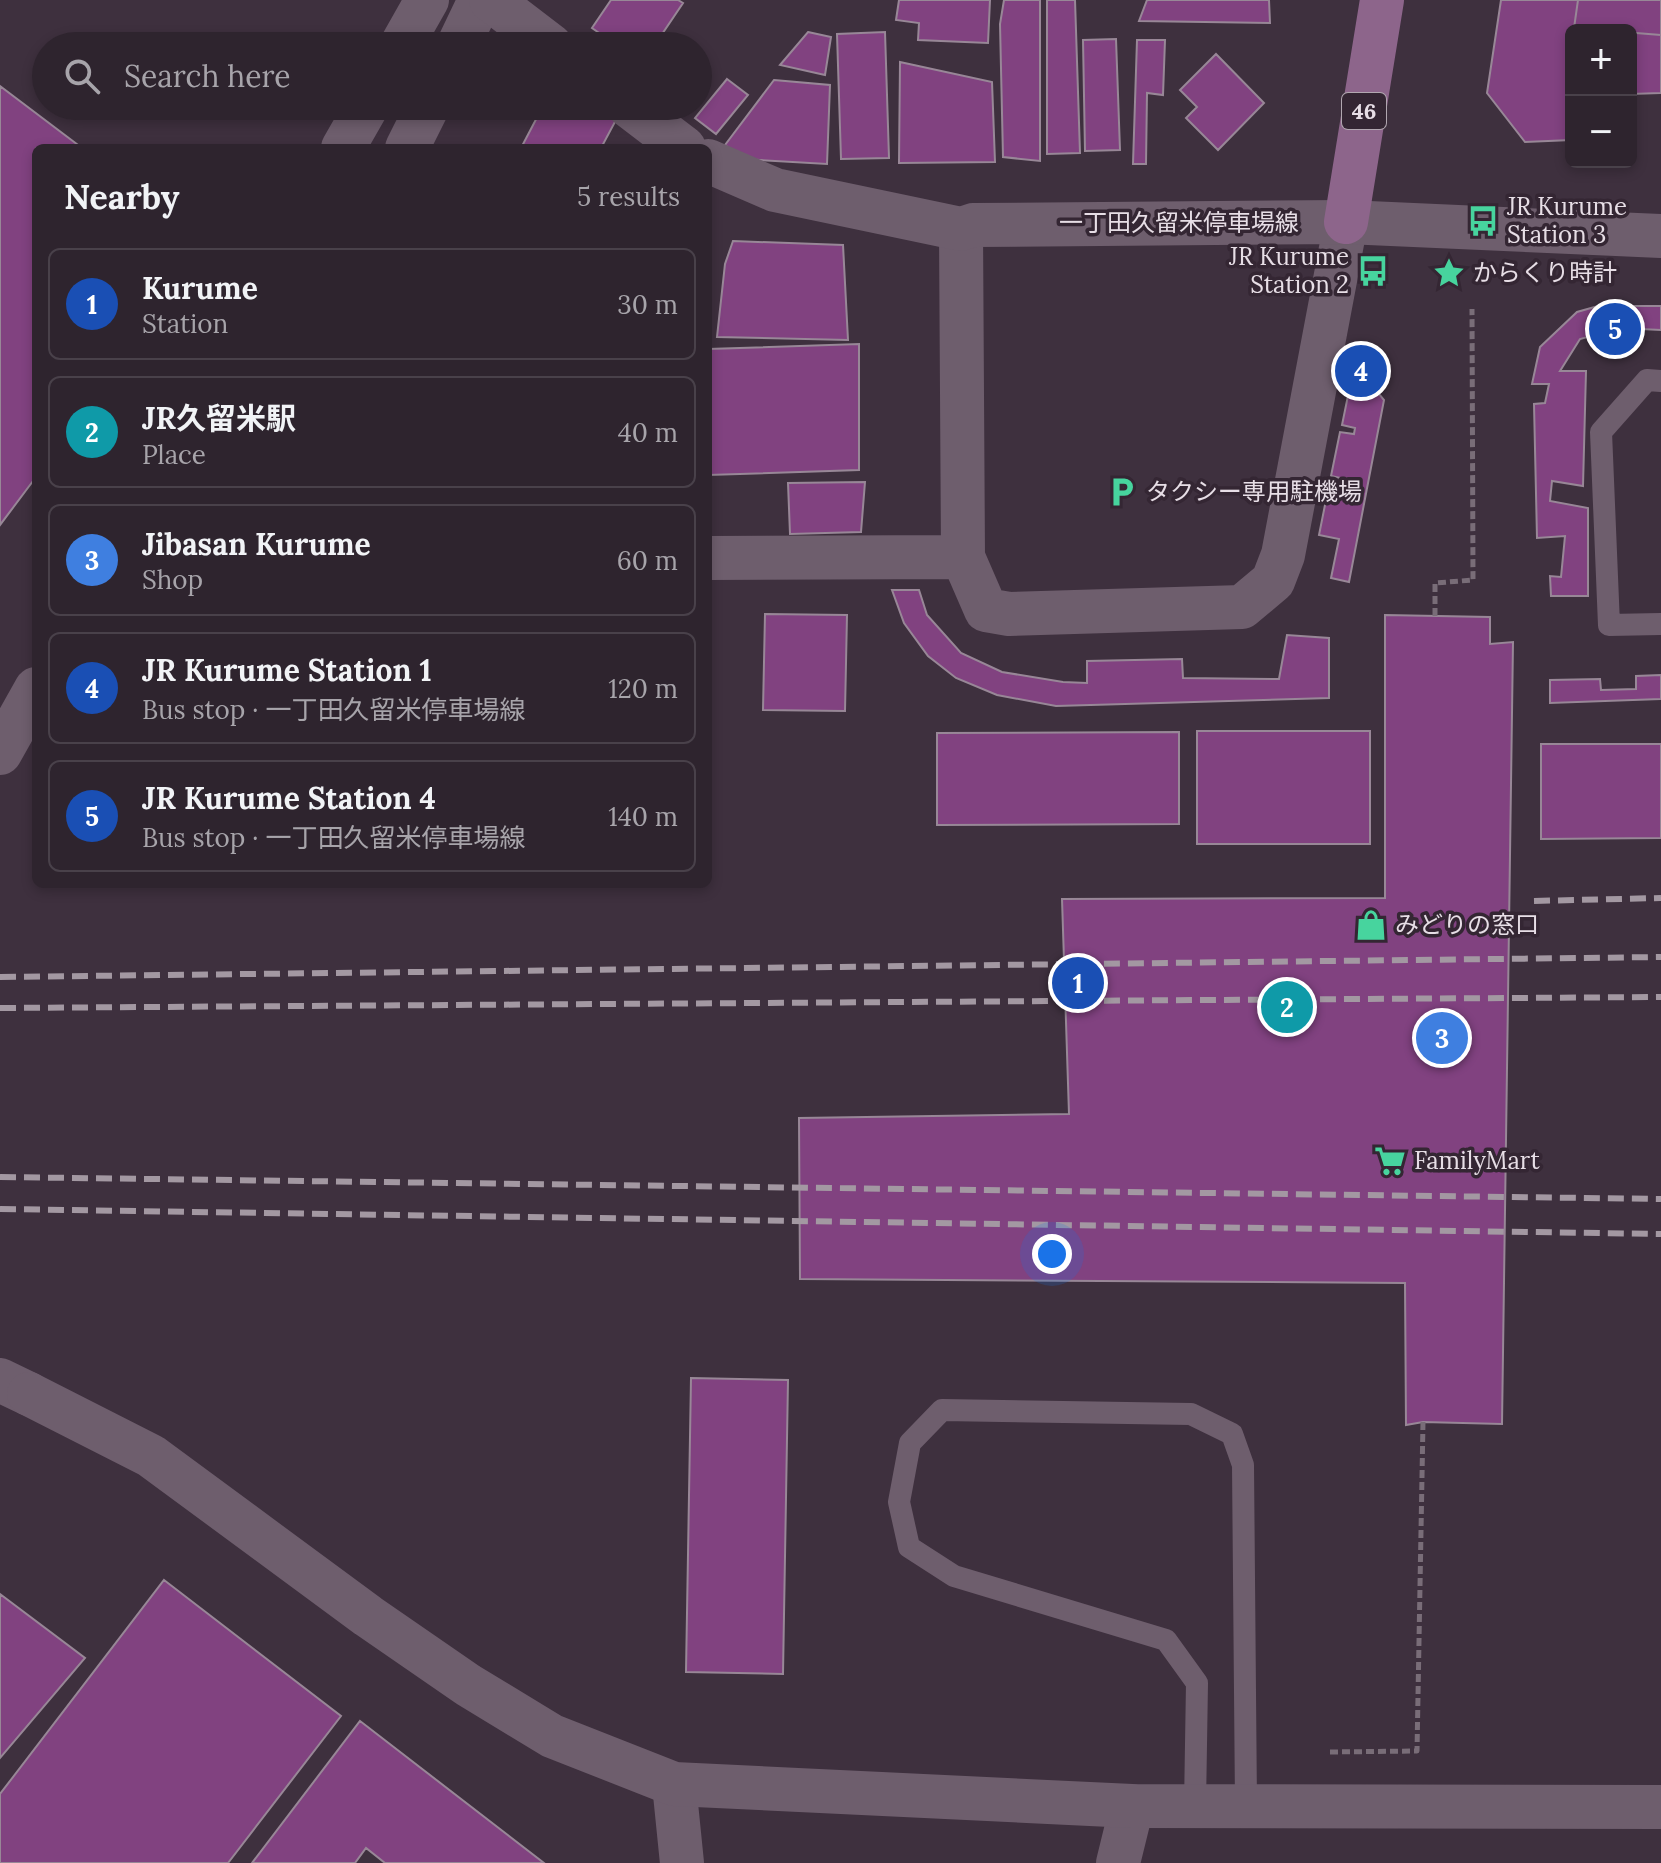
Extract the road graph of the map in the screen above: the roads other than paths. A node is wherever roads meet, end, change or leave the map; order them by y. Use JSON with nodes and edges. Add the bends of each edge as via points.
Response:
{"nodes":[{"id":1,"x":427,"y":0,"type":"edge"},
{"id":2,"x":480,"y":0,"type":"edge"},
{"id":3,"x":491,"y":0,"type":"edge"},
{"id":4,"x":1382,"y":0,"type":"edge"},
{"id":5,"x":409,"y":32,"type":"edge"},
{"id":6,"x":465,"y":32,"type":"edge"},
{"id":7,"x":533,"y":32,"type":"edge"},
{"id":8,"x":359,"y":120,"type":"edge"},
{"id":9,"x":421,"y":120,"type":"edge"},
{"id":10,"x":647,"y":120,"type":"edge"},
{"id":11,"x":345,"y":144,"type":"edge"},
{"id":12,"x":409,"y":144,"type":"edge"},
{"id":13,"x":679,"y":144,"type":"edge"},
{"id":14,"x":712,"y":163,"type":"edge"},
{"id":15,"x":1346,"y":222,"type":"junction"},
{"id":16,"x":961,"y":229,"type":"junction"},
{"id":17,"x":1661,"y":236,"type":"edge"},
{"id":18,"x":1661,"y":381,"type":"edge"},
{"id":19,"x":963,"y":557,"type":"junction"},
{"id":20,"x":712,"y":558,"type":"edge"},
{"id":21,"x":1661,"y":624,"type":"edge"},
{"id":22,"x":32,"y":696,"type":"edge"},
{"id":23,"x":0,"y":753,"type":"edge"},
{"id":24,"x":10,"y":1387,"type":"edge"},
{"id":25,"x":674,"y":1784,"type":"junction"},
{"id":26,"x":1246,"y":1805,"type":"junction"},
{"id":27,"x":1132,"y":1806,"type":"junction"},
{"id":28,"x":1195,"y":1806,"type":"junction"},
{"id":29,"x":1661,"y":1807,"type":"edge"},
{"id":30,"x":682,"y":1863,"type":"edge"},
{"id":31,"x":1118,"y":1863,"type":"edge"}],
"edges":[{"from":1,"to":5,"type":"street"},
{"from":2,"to":6,"type":"street"},
{"from":3,"to":7,"type":"street"},
{"from":4,"to":15,"type":"main road","number":"46"},
{"from":8,"to":11,"type":"street"},
{"from":9,"to":12,"type":"street"},
{"from":10,"to":13,"type":"street"},
{"from":14,"to":16,"type":"street","name":"一丁田久留米停車場線","via":[[775,190]]},
{"from":15,"to":16,"type":"street","name":"一丁田久留米停車場線"},
{"from":15,"to":17,"type":"street","name":"一丁田久留米停車場線"},
{"from":15,"to":19,"type":"street","via":[[1283,555],[1273,581],[1242,607],[1009,614],[986,610]]},
{"from":16,"to":19,"type":"street"},
{"from":18,"to":21,"type":"lane","via":[[1647,380],[1601,432],[1609,625]]},
{"from":19,"to":20,"type":"street"},
{"from":22,"to":23,"type":"street"},
{"from":24,"to":25,"type":"street","via":[[151,1456],[368,1616],[540,1729]]},
{"from":25,"to":27,"type":"street"},
{"from":25,"to":30,"type":"street"},
{"from":26,"to":28,"type":"street"},
{"from":26,"to":28,"type":"lane","via":[[1243,1465],[1232,1434],[1191,1414],[942,1410],[910,1443],[899,1502],[909,1547],[954,1576],[1166,1640],[1197,1683]]},
{"from":26,"to":29,"type":"street"},
{"from":27,"to":28,"type":"street"},
{"from":27,"to":31,"type":"street"}]}
